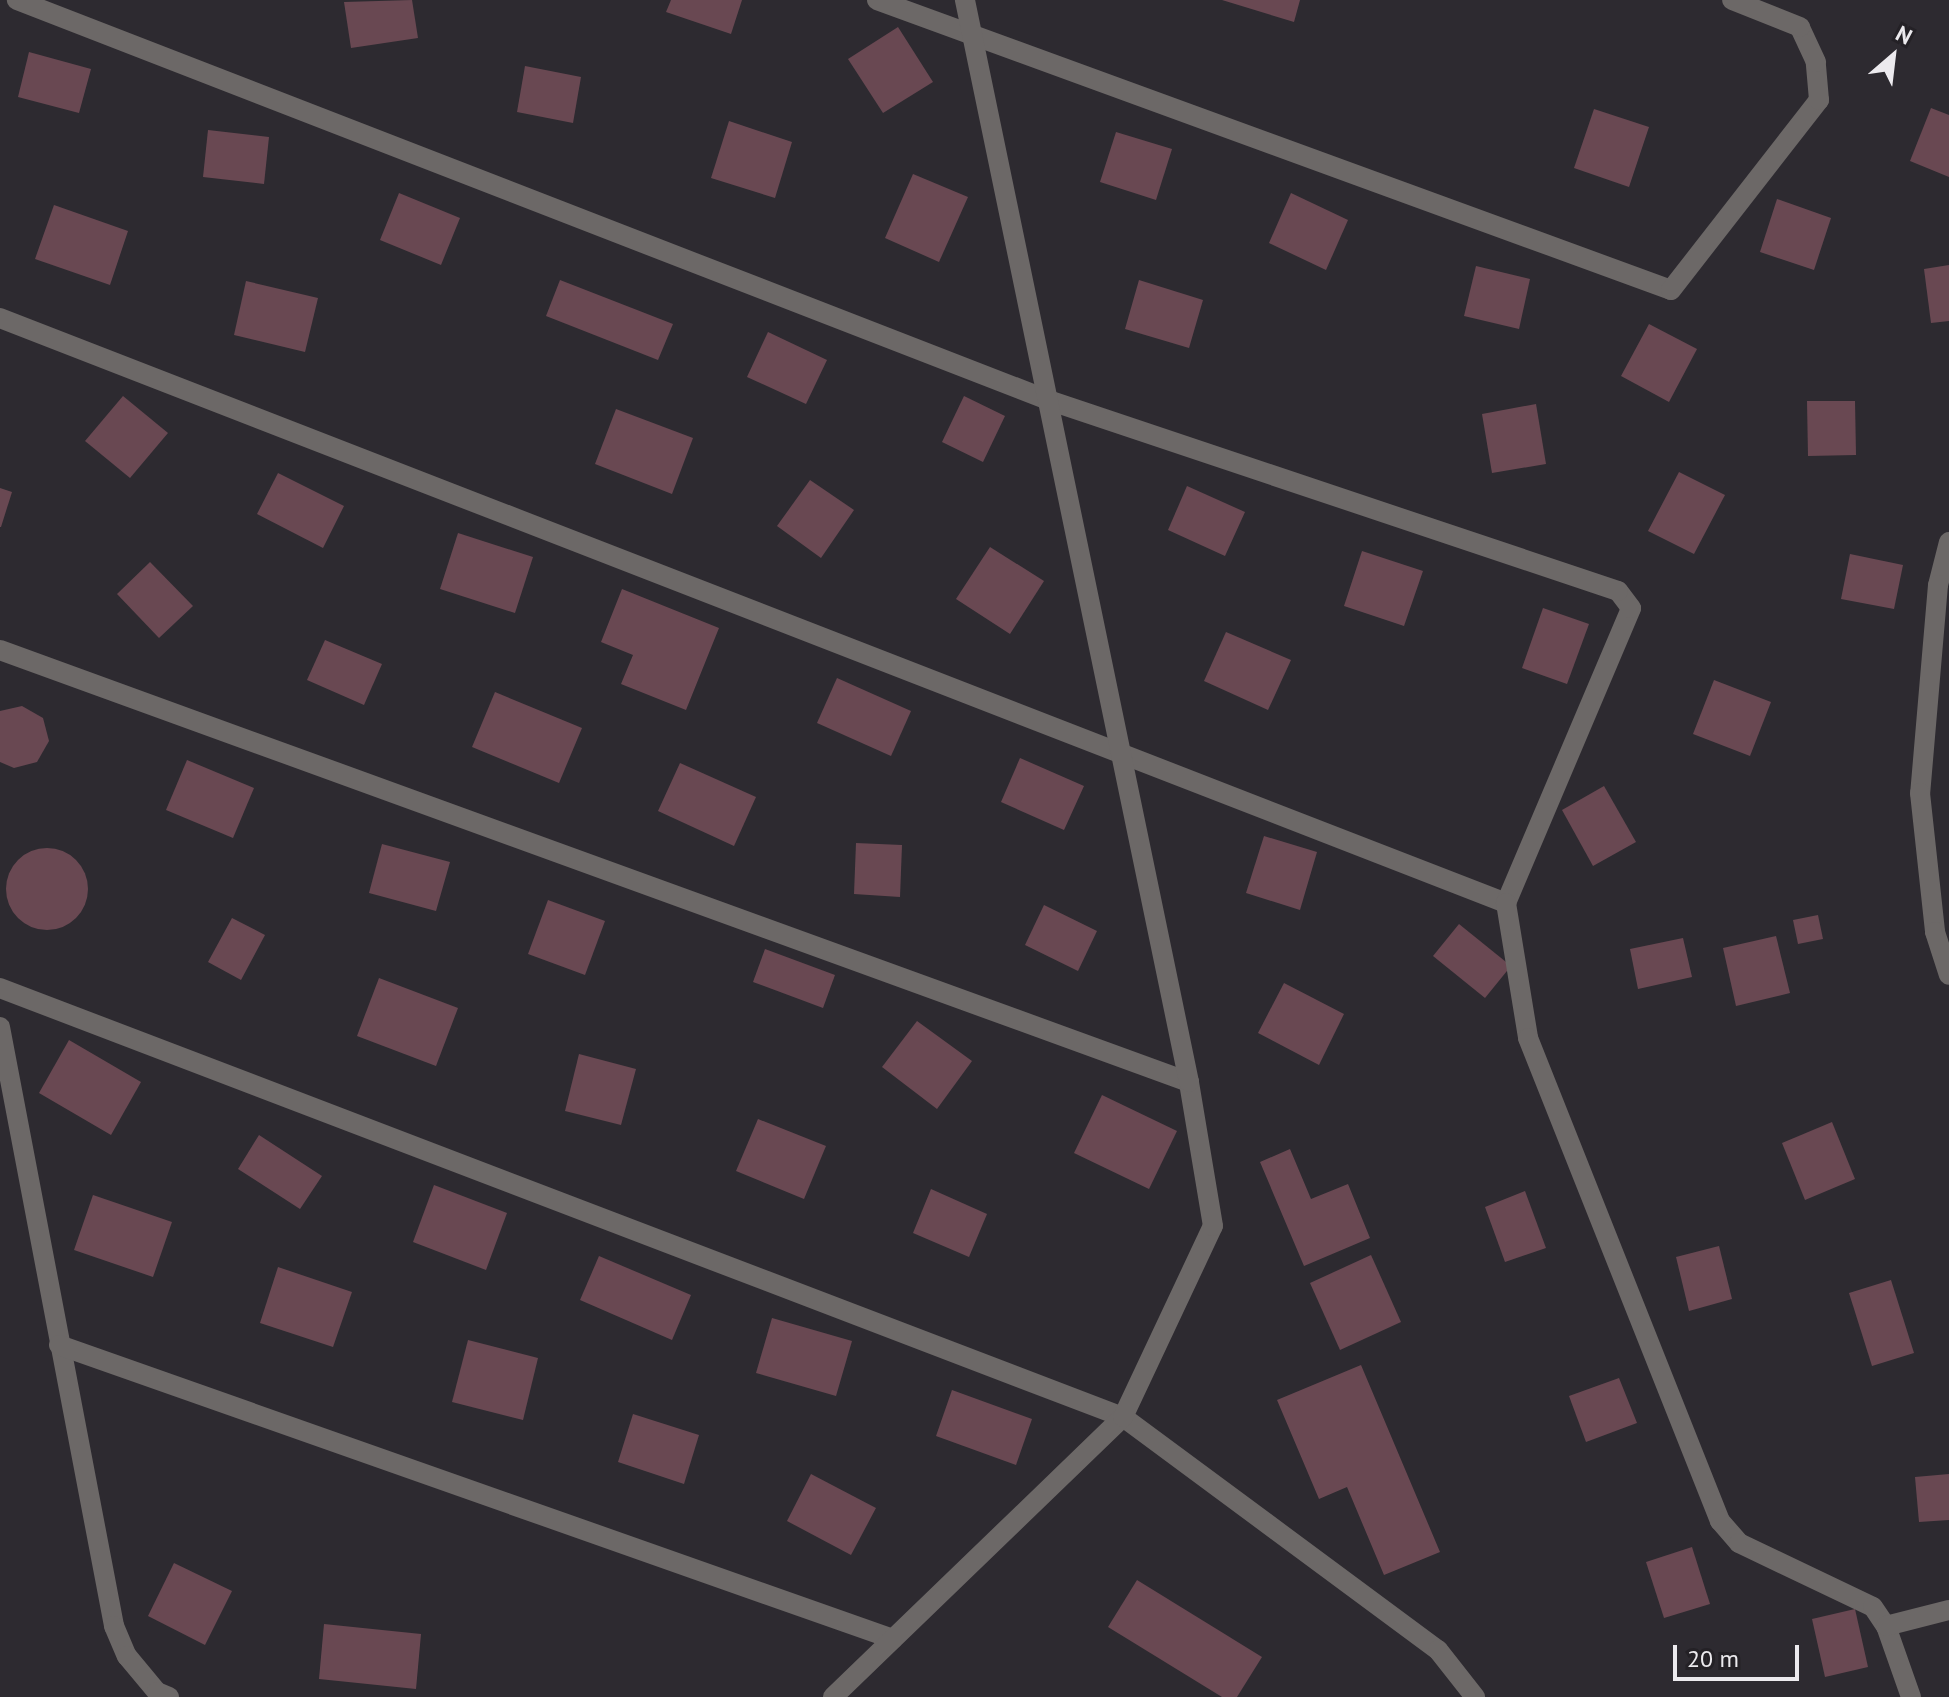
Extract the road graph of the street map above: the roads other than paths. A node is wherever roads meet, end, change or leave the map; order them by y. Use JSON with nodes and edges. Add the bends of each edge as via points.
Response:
{"nodes":[{"id":1,"x":17,"y":0,"type":"edge"},
{"id":2,"x":877,"y":0,"type":"edge"},
{"id":3,"x":965,"y":0,"type":"edge"},
{"id":4,"x":1732,"y":0,"type":"edge"},
{"id":5,"x":972,"y":36,"type":"junction"},
{"id":6,"x":0,"y":318,"type":"edge"},
{"id":7,"x":1048,"y":400,"type":"junction"},
{"id":8,"x":1949,"y":542,"type":"edge"},
{"id":9,"x":0,"y":650,"type":"edge"},
{"id":10,"x":1120,"y":751,"type":"junction"},
{"id":11,"x":1506,"y":903,"type":"junction"},
{"id":12,"x":1949,"y":975,"type":"edge"},
{"id":13,"x":0,"y":988,"type":"edge"},
{"id":14,"x":0,"y":1027,"type":"edge"},
{"id":15,"x":1189,"y":1082,"type":"junction"},
{"id":16,"x":59,"y":1345,"type":"junction"},
{"id":17,"x":1123,"y":1417,"type":"junction"},
{"id":18,"x":1949,"y":1610,"type":"edge"},
{"id":19,"x":1886,"y":1626,"type":"junction"},
{"id":20,"x":893,"y":1639,"type":"junction"},
{"id":21,"x":169,"y":1697,"type":"edge"},
{"id":22,"x":833,"y":1697,"type":"edge"},
{"id":23,"x":1475,"y":1697,"type":"edge"},
{"id":24,"x":1911,"y":1697,"type":"edge"}],
"edges":[{"from":1,"to":7,"type":"street"},
{"from":2,"to":5,"type":"street"},
{"from":3,"to":5,"type":"street"},
{"from":4,"to":5,"type":"street","via":[[1800,27],[1816,62],[1819,100],[1671,290]]},
{"from":5,"to":7,"type":"street"},
{"from":6,"to":10,"type":"street"},
{"from":7,"to":10,"type":"street"},
{"from":7,"to":11,"type":"street","via":[[1618,591],[1631,608],[1625,631]]},
{"from":8,"to":12,"type":"street","via":[[1938,585],[1920,793],[1935,932]]},
{"from":9,"to":15,"type":"street"},
{"from":10,"to":11,"type":"street"},
{"from":10,"to":15,"type":"street"},
{"from":11,"to":19,"type":"street","via":[[1528,1038],[1720,1521],[1739,1543],[1873,1607]]},
{"from":13,"to":17,"type":"street"},
{"from":14,"to":16,"type":"street"},
{"from":15,"to":17,"type":"street","via":[[1213,1226]]},
{"from":16,"to":20,"type":"street"},
{"from":16,"to":21,"type":"street","via":[[114,1626],[127,1656],[157,1692]]},
{"from":17,"to":20,"type":"street"},
{"from":17,"to":23,"type":"street","via":[[1438,1650]]},
{"from":18,"to":19,"type":"street"},
{"from":19,"to":24,"type":"street"},
{"from":20,"to":22,"type":"street"}]}
